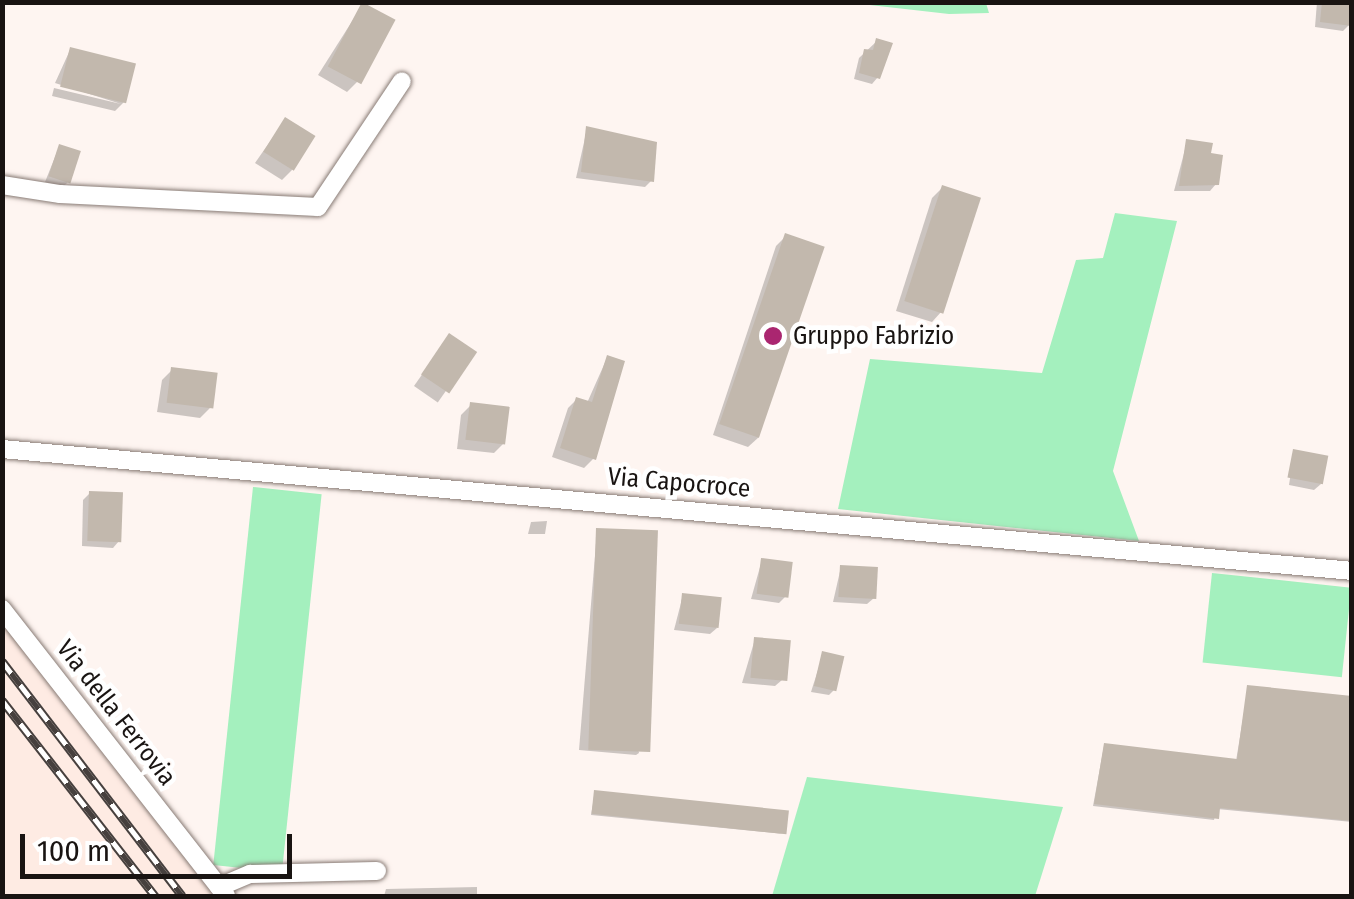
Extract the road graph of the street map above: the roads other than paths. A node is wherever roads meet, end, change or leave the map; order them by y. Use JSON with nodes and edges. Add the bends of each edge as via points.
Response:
{"nodes":[{"id":1,"x":402,"y":81,"type":"dead end"},
{"id":2,"x":2,"y":185,"type":"edge"},
{"id":3,"x":2,"y":449,"type":"edge"},
{"id":4,"x":1352,"y":571,"type":"edge"},
{"id":5,"x":2,"y":609,"type":"edge"},
{"id":6,"x":377,"y":871,"type":"dead end"},
{"id":7,"x":223,"y":892,"type":"edge"}],
"edges":[{"from":1,"to":2,"type":"street","via":[[318,207]]},
{"from":3,"to":4,"type":"street","name":"Via Capocroce"},
{"from":5,"to":7,"type":"street","name":"Via della Ferrovia"},
{"from":6,"to":7,"type":"street","via":[[250,874]]}]}
